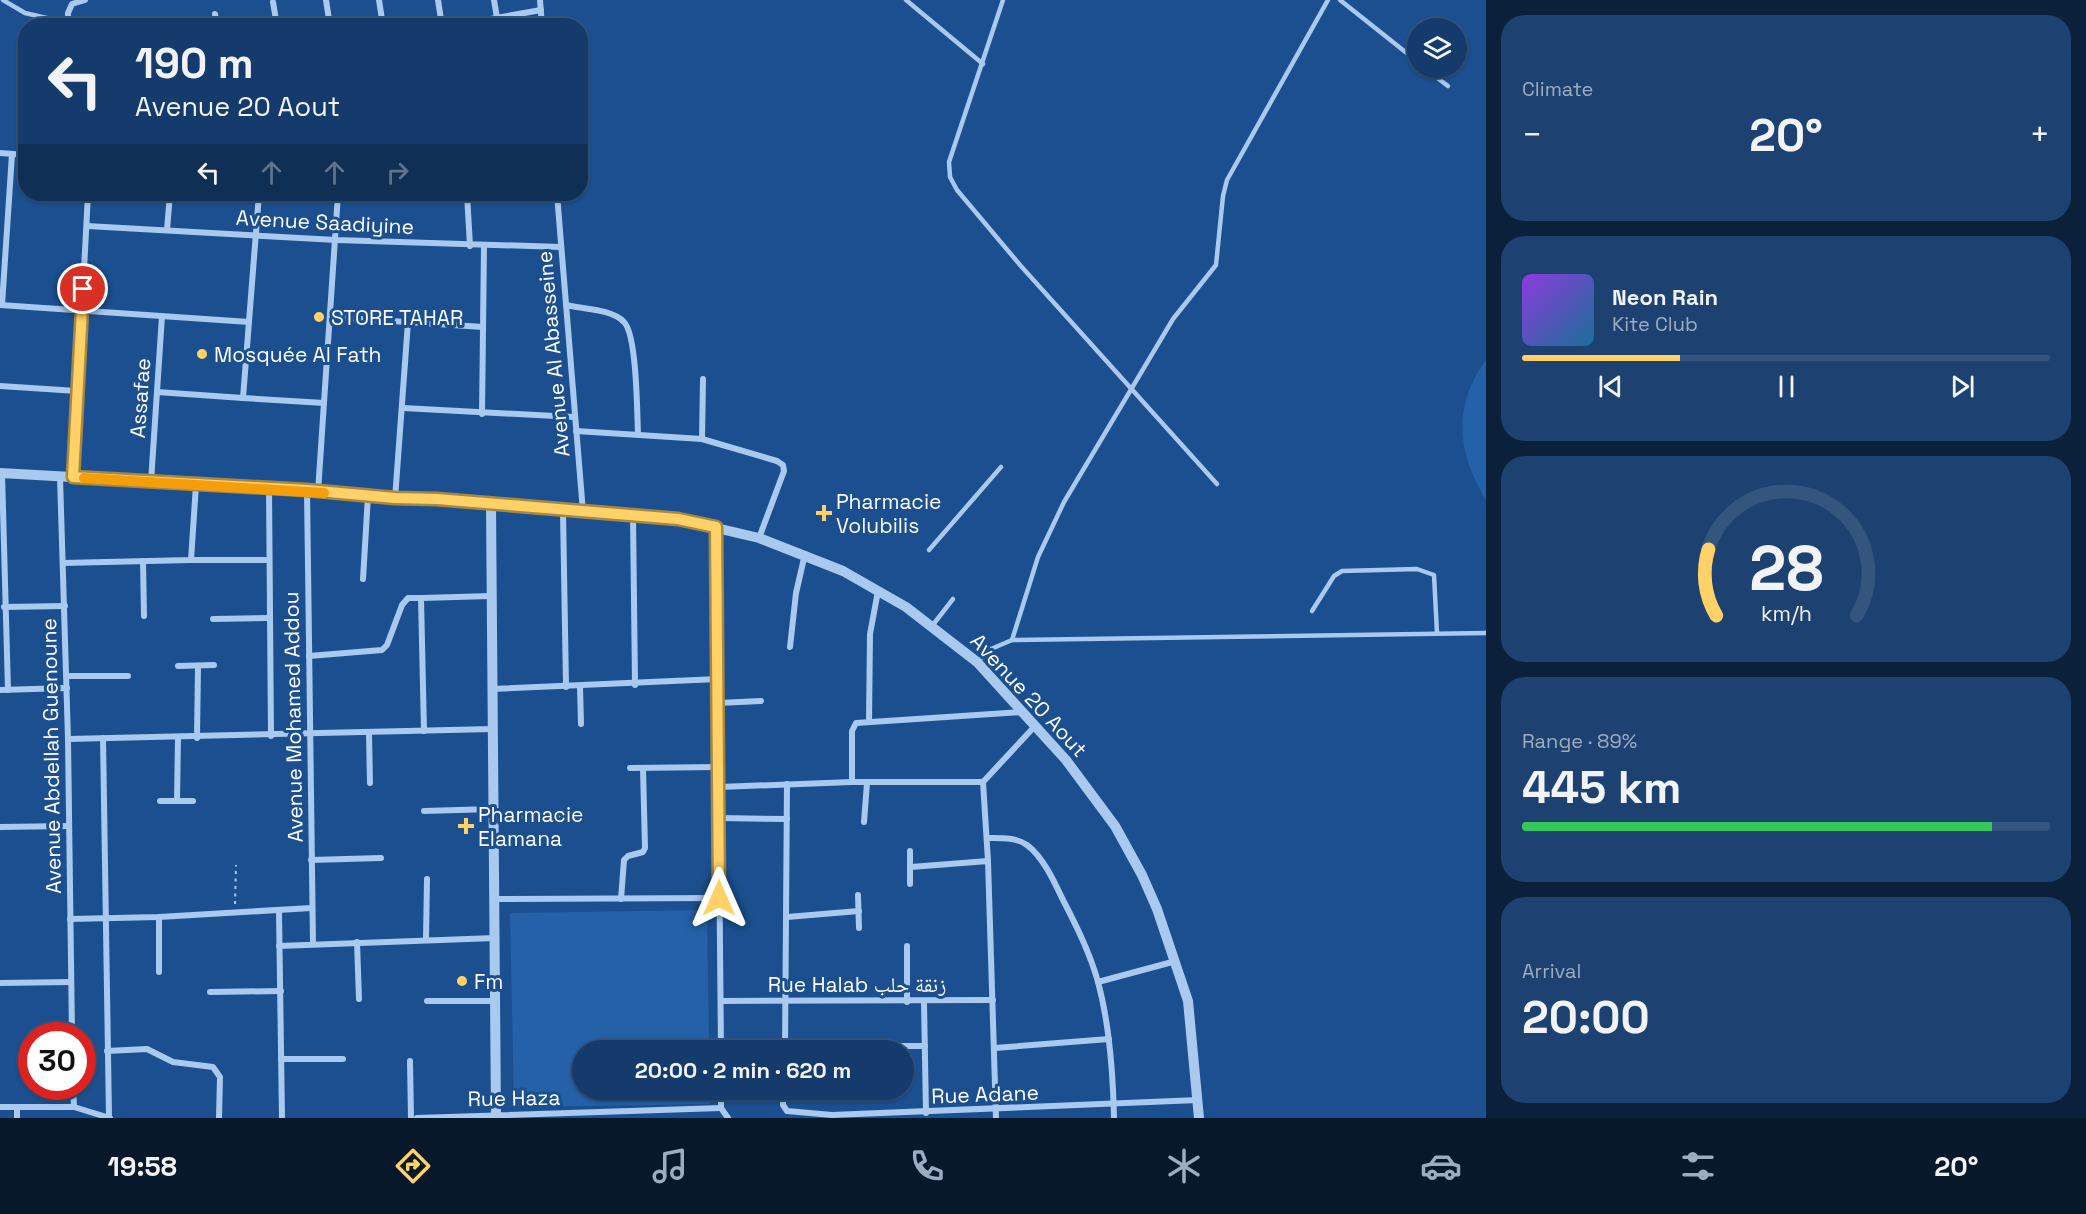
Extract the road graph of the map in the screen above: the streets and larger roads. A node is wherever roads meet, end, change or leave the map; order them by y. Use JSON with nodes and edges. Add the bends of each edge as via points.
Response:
{"nodes":[{"id":1,"x":85,"y":0,"type":"edge"},
{"id":2,"x":326,"y":0,"type":"edge"},
{"id":3,"x":379,"y":0,"type":"edge"},
{"id":4,"x":438,"y":0,"type":"edge"},
{"id":5,"x":494,"y":0,"type":"edge"},
{"id":6,"x":540,"y":0,"type":"edge"},
{"id":7,"x":273,"y":2,"type":"dead end"},
{"id":8,"x":540,"y":10,"type":"junction"},
{"id":9,"x":215,"y":14,"type":"dead end"},
{"id":10,"x":69,"y":18,"type":"edge"},
{"id":11,"x":216,"y":18,"type":"edge"},
{"id":12,"x":276,"y":18,"type":"edge"},
{"id":13,"x":329,"y":18,"type":"edge"},
{"id":14,"x":382,"y":18,"type":"edge"},
{"id":15,"x":441,"y":18,"type":"edge"},
{"id":16,"x":497,"y":18,"type":"joint"},
{"id":17,"x":541,"y":18,"type":"edge"},
{"id":18,"x":0,"y":153,"type":"edge"},
{"id":19,"x":12,"y":154,"type":"junction"},
{"id":20,"x":18,"y":154,"type":"edge"},
{"id":21,"x":88,"y":201,"type":"edge"},
{"id":22,"x":169,"y":201,"type":"edge"},
{"id":23,"x":259,"y":201,"type":"edge"},
{"id":24,"x":338,"y":201,"type":"edge"},
{"id":25,"x":467,"y":201,"type":"edge"},
{"id":26,"x":558,"y":201,"type":"edge"},
{"id":27,"x":87,"y":226,"type":"junction"},
{"id":28,"x":167,"y":230,"type":"junction"},
{"id":29,"x":257,"y":235,"type":"junction"},
{"id":30,"x":336,"y":240,"type":"junction"},
{"id":31,"x":470,"y":246,"type":"junction"},
{"id":32,"x":484,"y":246,"type":"junction"},
{"id":33,"x":561,"y":248,"type":"junction"},
{"id":34,"x":1,"y":305,"type":"edge"},
{"id":35,"x":566,"y":305,"type":"junction"},
{"id":36,"x":82,"y":310,"type":"junction"},
{"id":37,"x":162,"y":316,"type":"junction"},
{"id":38,"x":330,"y":317,"type":"junction"},
{"id":39,"x":249,"y":322,"type":"junction"},
{"id":40,"x":408,"y":322,"type":"junction"},
{"id":41,"x":483,"y":327,"type":"junction"},
{"id":42,"x":703,"y":379,"type":"dead end"},
{"id":43,"x":0,"y":386,"type":"edge"},
{"id":44,"x":77,"y":391,"type":"junction"},
{"id":45,"x":157,"y":392,"type":"junction"},
{"id":46,"x":243,"y":398,"type":"junction"},
{"id":47,"x":324,"y":403,"type":"junction"},
{"id":48,"x":403,"y":408,"type":"junction"},
{"id":49,"x":482,"y":414,"type":"junction"},
{"id":50,"x":574,"y":417,"type":"junction"},
{"id":51,"x":576,"y":431,"type":"junction"},
{"id":52,"x":638,"y":434,"type":"junction"},
{"id":53,"x":702,"y":439,"type":"junction"},
{"id":54,"x":1,"y":473,"type":"edge"},
{"id":55,"x":60,"y":477,"type":"junction"},
{"id":56,"x":73,"y":477,"type":"junction"},
{"id":57,"x":151,"y":482,"type":"junction"},
{"id":58,"x":196,"y":485,"type":"junction"},
{"id":59,"x":269,"y":488,"type":"junction"},
{"id":60,"x":312,"y":491,"type":"junction"},
{"id":61,"x":368,"y":496,"type":"junction"},
{"id":62,"x":395,"y":498,"type":"junction"},
{"id":63,"x":491,"y":505,"type":"junction"},
{"id":64,"x":562,"y":511,"type":"junction"},
{"id":65,"x":583,"y":512,"type":"junction"},
{"id":66,"x":633,"y":515,"type":"junction"},
{"id":67,"x":716,"y":527,"type":"junction"},
{"id":68,"x":759,"y":538,"type":"junction"},
{"id":69,"x":805,"y":554,"type":"junction"},
{"id":70,"x":191,"y":560,"type":"junction"},
{"id":71,"x":269,"y":560,"type":"junction"},
{"id":72,"x":143,"y":561,"type":"junction"},
{"id":73,"x":63,"y":563,"type":"junction"},
{"id":74,"x":363,"y":579,"type":"dead end"},
{"id":75,"x":878,"y":591,"type":"junction"},
{"id":76,"x":491,"y":596,"type":"junction"},
{"id":77,"x":421,"y":598,"type":"junction"},
{"id":78,"x":65,"y":606,"type":"junction"},
{"id":79,"x":4,"y":607,"type":"junction"},
{"id":80,"x":2,"y":615,"type":"edge"},
{"id":81,"x":144,"y":616,"type":"dead end"},
{"id":82,"x":269,"y":618,"type":"junction"},
{"id":83,"x":213,"y":619,"type":"dead end"},
{"id":84,"x":790,"y":647,"type":"dead end"},
{"id":85,"x":309,"y":656,"type":"junction"},
{"id":86,"x":214,"y":665,"type":"dead end"},
{"id":87,"x":178,"y":666,"type":"dead end"},
{"id":88,"x":198,"y":666,"type":"junction"},
{"id":89,"x":67,"y":676,"type":"junction"},
{"id":90,"x":128,"y":676,"type":"dead end"},
{"id":91,"x":718,"y":680,"type":"junction"},
{"id":92,"x":635,"y":685,"type":"junction"},
{"id":93,"x":566,"y":687,"type":"junction"},
{"id":94,"x":580,"y":687,"type":"junction"},
{"id":95,"x":67,"y":688,"type":"junction"},
{"id":96,"x":492,"y":689,"type":"junction"},
{"id":97,"x":0,"y":690,"type":"edge"},
{"id":98,"x":8,"y":690,"type":"junction"},
{"id":99,"x":761,"y":701,"type":"dead end"},
{"id":100,"x":718,"y":703,"type":"junction"},
{"id":101,"x":1023,"y":712,"type":"junction"},
{"id":102,"x":869,"y":721,"type":"junction"},
{"id":103,"x":581,"y":724,"type":"dead end"},
{"id":104,"x":1035,"y":726,"type":"junction"},
{"id":105,"x":493,"y":729,"type":"junction"},
{"id":106,"x":424,"y":731,"type":"junction"},
{"id":107,"x":369,"y":733,"type":"junction"},
{"id":108,"x":309,"y":735,"type":"junction"},
{"id":109,"x":271,"y":736,"type":"junction"},
{"id":110,"x":69,"y":738,"type":"junction"},
{"id":111,"x":103,"y":738,"type":"junction"},
{"id":112,"x":178,"y":738,"type":"junction"},
{"id":113,"x":197,"y":738,"type":"junction"},
{"id":114,"x":719,"y":767,"type":"junction"},
{"id":115,"x":630,"y":768,"type":"dead end"},
{"id":116,"x":643,"y":768,"type":"junction"},
{"id":117,"x":852,"y":782,"type":"junction"},
{"id":118,"x":983,"y":782,"type":"junction"},
{"id":119,"x":370,"y":783,"type":"dead end"},
{"id":120,"x":867,"y":783,"type":"junction"},
{"id":121,"x":787,"y":784,"type":"junction"},
{"id":122,"x":719,"y":787,"type":"junction"},
{"id":123,"x":160,"y":801,"type":"dead end"},
{"id":124,"x":177,"y":801,"type":"junction"},
{"id":125,"x":193,"y":801,"type":"dead end"},
{"id":126,"x":424,"y":811,"type":"dead end"},
{"id":127,"x":493,"y":812,"type":"junction"},
{"id":128,"x":563,"y":817,"type":"dead end"},
{"id":129,"x":719,"y":818,"type":"junction"},
{"id":130,"x":787,"y":819,"type":"junction"},
{"id":131,"x":864,"y":822,"type":"dead end"},
{"id":132,"x":69,"y":826,"type":"junction"},
{"id":133,"x":0,"y":827,"type":"edge"},
{"id":134,"x":987,"y":838,"type":"junction"},
{"id":135,"x":910,"y":851,"type":"dead end"},
{"id":136,"x":381,"y":858,"type":"dead end"},
{"id":137,"x":311,"y":860,"type":"junction"},
{"id":138,"x":988,"y":861,"type":"junction"},
{"id":139,"x":911,"y":867,"type":"junction"},
{"id":140,"x":427,"y":879,"type":"dead end"},
{"id":141,"x":910,"y":884,"type":"dead end"},
{"id":142,"x":858,"y":895,"type":"dead end"},
{"id":143,"x":719,"y":898,"type":"junction"},
{"id":144,"x":494,"y":899,"type":"junction"},
{"id":145,"x":621,"y":899,"type":"junction"},
{"id":146,"x":311,"y":908,"type":"junction"},
{"id":147,"x":859,"y":911,"type":"junction"},
{"id":148,"x":279,"y":912,"type":"junction"},
{"id":149,"x":159,"y":917,"type":"junction"},
{"id":150,"x":787,"y":917,"type":"junction"},
{"id":151,"x":106,"y":918,"type":"junction"},
{"id":152,"x":70,"y":919,"type":"junction"},
{"id":153,"x":859,"y":928,"type":"dead end"},
{"id":154,"x":495,"y":938,"type":"junction"},
{"id":155,"x":426,"y":939,"type":"junction"},
{"id":156,"x":357,"y":942,"type":"junction"},
{"id":157,"x":313,"y":944,"type":"junction"},
{"id":158,"x":279,"y":946,"type":"junction"},
{"id":159,"x":907,"y":946,"type":"dead end"},
{"id":160,"x":1176,"y":961,"type":"junction"},
{"id":161,"x":159,"y":972,"type":"dead end"},
{"id":162,"x":71,"y":982,"type":"junction"},
{"id":163,"x":1098,"y":982,"type":"junction"},
{"id":164,"x":0,"y":983,"type":"edge"},
{"id":165,"x":280,"y":991,"type":"junction"},
{"id":166,"x":210,"y":992,"type":"dead end"},
{"id":167,"x":359,"y":999,"type":"dead end"},
{"id":168,"x":787,"y":1000,"type":"junction"},
{"id":169,"x":993,"y":1000,"type":"junction"},
{"id":170,"x":427,"y":1001,"type":"dead end"},
{"id":171,"x":495,"y":1001,"type":"junction"},
{"id":172,"x":721,"y":1001,"type":"junction"},
{"id":173,"x":907,"y":1002,"type":"junction"},
{"id":174,"x":924,"y":1002,"type":"junction"},
{"id":175,"x":72,"y":1022,"type":"edge"},
{"id":176,"x":1109,"y":1039,"type":"junction"},
{"id":177,"x":721,"y":1040,"type":"edge"},
{"id":178,"x":785,"y":1040,"type":"edge"},
{"id":179,"x":914,"y":1046,"type":"edge"},
{"id":180,"x":925,"y":1046,"type":"junction"},
{"id":181,"x":995,"y":1048,"type":"junction"},
{"id":182,"x":107,"y":1050,"type":"junction"},
{"id":183,"x":281,"y":1059,"type":"junction"},
{"id":184,"x":343,"y":1059,"type":"dead end"},
{"id":185,"x":410,"y":1061,"type":"dead end"},
{"id":186,"x":74,"y":1100,"type":"edge"},
{"id":187,"x":721,"y":1100,"type":"edge"},
{"id":188,"x":782,"y":1100,"type":"edge"},
{"id":189,"x":1198,"y":1100,"type":"junction"},
{"id":190,"x":1114,"y":1104,"type":"junction"},
{"id":191,"x":0,"y":1107,"type":"edge"},
{"id":192,"x":17,"y":1107,"type":"junction"},
{"id":193,"x":74,"y":1107,"type":"junction"},
{"id":194,"x":721,"y":1108,"type":"junction"},
{"id":195,"x":995,"y":1110,"type":"junction"},
{"id":196,"x":926,"y":1113,"type":"junction"},
{"id":197,"x":642,"y":1115,"type":"edge"},
{"id":198,"x":496,"y":1116,"type":"edge"},
{"id":199,"x":568,"y":1116,"type":"edge"},
{"id":200,"x":833,"y":1116,"type":"edge"},
{"id":201,"x":17,"y":1118,"type":"edge"},
{"id":202,"x":110,"y":1118,"type":"edge"},
{"id":203,"x":219,"y":1118,"type":"edge"},
{"id":204,"x":282,"y":1118,"type":"edge"},
{"id":205,"x":411,"y":1118,"type":"edge"},
{"id":206,"x":417,"y":1118,"type":"edge"},
{"id":207,"x":728,"y":1118,"type":"edge"},
{"id":208,"x":996,"y":1118,"type":"edge"},
{"id":209,"x":1114,"y":1118,"type":"edge"},
{"id":210,"x":1199,"y":1118,"type":"edge"}],
"edges":[{"from":1,"to":10,"type":"street","via":[[72,4]]},
{"from":2,"to":13,"type":"street"},
{"from":3,"to":14,"type":"street"},
{"from":4,"to":15,"type":"street"},
{"from":5,"to":16,"type":"street"},
{"from":6,"to":8,"type":"street"},
{"from":7,"to":12,"type":"street"},
{"from":8,"to":16,"type":"street"},
{"from":8,"to":17,"type":"street"},
{"from":9,"to":11,"type":"street"},
{"from":18,"to":19,"type":"street"},
{"from":19,"to":20,"type":"street"},
{"from":19,"to":34,"type":"street"},
{"from":21,"to":27,"type":"street"},
{"from":22,"to":28,"type":"street"},
{"from":23,"to":29,"type":"street"},
{"from":24,"to":30,"type":"street","name":"Avenue Mohamed Addou"},
{"from":25,"to":31,"type":"street"},
{"from":26,"to":33,"type":"street","name":"Avenue Al Abasseine"},
{"from":27,"to":28,"type":"street","name":"Avenue Saadiyine"},
{"from":27,"to":36,"type":"street"},
{"from":28,"to":29,"type":"street","name":"Avenue Saadiyine"},
{"from":29,"to":30,"type":"street","name":"Avenue Saadiyine"},
{"from":29,"to":39,"type":"street"},
{"from":30,"to":31,"type":"street","name":"Avenue Saadiyine"},
{"from":30,"to":38,"type":"street","name":"Avenue Mohamed Addou"},
{"from":31,"to":32,"type":"street","name":"Avenue Saadiyine"},
{"from":32,"to":33,"type":"street","name":"Avenue Saadiyine"},
{"from":32,"to":41,"type":"street"},
{"from":33,"to":35,"type":"street","name":"Avenue Al Abasseine"},
{"from":34,"to":36,"type":"street"},
{"from":35,"to":50,"type":"street","name":"Avenue Al Abasseine"},
{"from":35,"to":52,"type":"street","via":[[606,313],[619,318],[628,328]]},
{"from":36,"to":37,"type":"street"},
{"from":36,"to":44,"type":"street"},
{"from":37,"to":39,"type":"street"},
{"from":37,"to":45,"type":"street","name":"Assafae"},
{"from":38,"to":40,"type":"street"},
{"from":38,"to":47,"type":"street","name":"Avenue Mohamed Addou"},
{"from":39,"to":46,"type":"street"},
{"from":40,"to":41,"type":"street"},
{"from":40,"to":48,"type":"street"},
{"from":41,"to":49,"type":"street"},
{"from":42,"to":53,"type":"street"},
{"from":43,"to":44,"type":"street"},
{"from":44,"to":56,"type":"street"},
{"from":45,"to":46,"type":"street"},
{"from":45,"to":57,"type":"street","name":"Assafae"},
{"from":46,"to":47,"type":"street"},
{"from":47,"to":60,"type":"street","name":"Avenue Mohamed Addou"},
{"from":48,"to":49,"type":"street"},
{"from":48,"to":62,"type":"street"},
{"from":49,"to":50,"type":"street"},
{"from":50,"to":51,"type":"street","name":"Avenue Al Abasseine"},
{"from":51,"to":52,"type":"street"},
{"from":51,"to":65,"type":"street","name":"Avenue Al Abasseine"},
{"from":52,"to":53,"type":"street"},
{"from":53,"to":68,"type":"street","via":[[783,465]]},
{"from":54,"to":55,"type":"street","name":"Avenue 20 Aout"},
{"from":54,"to":79,"type":"street"},
{"from":55,"to":56,"type":"street","name":"Avenue 20 Aout"},
{"from":55,"to":73,"type":"street","name":"Avenue Abdellah Guenoune"},
{"from":56,"to":57,"type":"street","name":"Avenue 20 Aout"},
{"from":57,"to":58,"type":"street","name":"Avenue 20 Aout"},
{"from":58,"to":59,"type":"street","name":"Avenue 20 Aout"},
{"from":58,"to":70,"type":"street"},
{"from":59,"to":60,"type":"street","name":"Avenue 20 Aout"},
{"from":59,"to":71,"type":"street"},
{"from":60,"to":61,"type":"street","name":"Avenue 20 Aout"},
{"from":60,"to":85,"type":"street","name":"Avenue Mohamed Addou"},
{"from":61,"to":62,"type":"street","name":"Avenue 20 Aout"},
{"from":61,"to":74,"type":"street"},
{"from":62,"to":63,"type":"street","name":"Avenue 20 Aout"},
{"from":63,"to":64,"type":"street","name":"Avenue 20 Aout"},
{"from":63,"to":76,"type":"street"},
{"from":64,"to":65,"type":"street","name":"Avenue 20 Aout"},
{"from":64,"to":93,"type":"street"},
{"from":65,"to":66,"type":"street","name":"Avenue 20 Aout"},
{"from":66,"to":67,"type":"street","name":"Avenue 20 Aout"},
{"from":66,"to":92,"type":"street"},
{"from":67,"to":68,"type":"street","name":"Avenue 20 Aout"},
{"from":67,"to":91,"type":"street"},
{"from":68,"to":69,"type":"street","name":"Avenue 20 Aout"},
{"from":69,"to":75,"type":"street","name":"Avenue 20 Aout"},
{"from":69,"to":84,"type":"street"},
{"from":70,"to":71,"type":"street"},
{"from":70,"to":72,"type":"street"},
{"from":71,"to":82,"type":"street"},
{"from":72,"to":73,"type":"street"},
{"from":72,"to":81,"type":"street"},
{"from":73,"to":78,"type":"street","name":"Avenue Abdellah Guenoune"},
{"from":75,"to":101,"type":"street","name":"Avenue 20 Aout","via":[[932,626],[977,662]]},
{"from":75,"to":102,"type":"street","via":[[870,634]]},
{"from":76,"to":77,"type":"street"},
{"from":76,"to":96,"type":"street"},
{"from":77,"to":85,"type":"street","via":[[408,598],[402,605],[382,650]]},
{"from":77,"to":106,"type":"street"},
{"from":78,"to":79,"type":"street"},
{"from":78,"to":89,"type":"street","name":"Avenue Abdellah Guenoune"},
{"from":79,"to":80,"type":"street"},
{"from":80,"to":98,"type":"street"},
{"from":82,"to":83,"type":"street"},
{"from":82,"to":109,"type":"street"},
{"from":85,"to":108,"type":"street","name":"Avenue Mohamed Addou"},
{"from":86,"to":88,"type":"street"},
{"from":87,"to":88,"type":"street"},
{"from":88,"to":113,"type":"street"},
{"from":89,"to":90,"type":"street"},
{"from":89,"to":95,"type":"street","name":"Avenue Abdellah Guenoune"},
{"from":91,"to":92,"type":"street"},
{"from":91,"to":100,"type":"street"},
{"from":92,"to":94,"type":"street"},
{"from":93,"to":94,"type":"street"},
{"from":93,"to":96,"type":"street"},
{"from":94,"to":103,"type":"street"},
{"from":95,"to":98,"type":"street"},
{"from":95,"to":110,"type":"street","name":"Avenue Abdellah Guenoune"},
{"from":96,"to":105,"type":"street"},
{"from":97,"to":98,"type":"street"},
{"from":99,"to":100,"type":"street"},
{"from":100,"to":114,"type":"street"},
{"from":101,"to":102,"type":"street"},
{"from":101,"to":104,"type":"street","name":"Avenue 20 Aout"},
{"from":102,"to":117,"type":"street","via":[[856,723],[853,728]]},
{"from":104,"to":118,"type":"street"},
{"from":104,"to":160,"type":"street","name":"Avenue 20 Aout","via":[[1115,826],[1142,875]]},
{"from":105,"to":106,"type":"street"},
{"from":105,"to":127,"type":"street"},
{"from":106,"to":107,"type":"street"},
{"from":107,"to":108,"type":"street"},
{"from":107,"to":119,"type":"street"},
{"from":108,"to":109,"type":"street"},
{"from":108,"to":137,"type":"street","name":"Avenue Mohamed Addou"},
{"from":109,"to":113,"type":"street"},
{"from":110,"to":111,"type":"street"},
{"from":110,"to":132,"type":"street","name":"Avenue Abdellah Guenoune"},
{"from":111,"to":112,"type":"street"},
{"from":111,"to":151,"type":"street"},
{"from":112,"to":113,"type":"street"},
{"from":112,"to":124,"type":"street"},
{"from":114,"to":116,"type":"street"},
{"from":114,"to":122,"type":"street"},
{"from":115,"to":116,"type":"street"},
{"from":116,"to":145,"type":"street","via":[[645,848],[624,860]]},
{"from":117,"to":120,"type":"street"},
{"from":117,"to":121,"type":"street"},
{"from":118,"to":120,"type":"street"},
{"from":118,"to":134,"type":"street"},
{"from":120,"to":131,"type":"street"},
{"from":121,"to":122,"type":"street"},
{"from":121,"to":130,"type":"street"},
{"from":122,"to":129,"type":"street"},
{"from":123,"to":124,"type":"street"},
{"from":124,"to":125,"type":"street"},
{"from":126,"to":127,"type":"street"},
{"from":127,"to":128,"type":"street"},
{"from":127,"to":144,"type":"street"},
{"from":129,"to":130,"type":"street"},
{"from":129,"to":143,"type":"street"},
{"from":130,"to":150,"type":"street"},
{"from":132,"to":133,"type":"street"},
{"from":132,"to":152,"type":"street","name":"Avenue Abdellah Guenoune"},
{"from":134,"to":138,"type":"street"},
{"from":134,"to":163,"type":"street","via":[[1017,840],[1033,850],[1058,888]]},
{"from":135,"to":139,"type":"street"},
{"from":136,"to":137,"type":"street"},
{"from":137,"to":146,"type":"street","name":"Avenue Mohamed Addou"},
{"from":138,"to":139,"type":"street"},
{"from":138,"to":169,"type":"street"},
{"from":139,"to":141,"type":"street"},
{"from":140,"to":155,"type":"street"},
{"from":142,"to":147,"type":"street"},
{"from":143,"to":145,"type":"street"},
{"from":143,"to":172,"type":"street"},
{"from":144,"to":145,"type":"street"},
{"from":144,"to":154,"type":"street"},
{"from":146,"to":148,"type":"street"},
{"from":146,"to":157,"type":"street","name":"Avenue Mohamed Addou"},
{"from":147,"to":150,"type":"street"},
{"from":147,"to":153,"type":"street"},
{"from":148,"to":149,"type":"street"},
{"from":148,"to":158,"type":"street"},
{"from":149,"to":151,"type":"street"},
{"from":149,"to":161,"type":"street"},
{"from":150,"to":168,"type":"street"},
{"from":151,"to":152,"type":"street"},
{"from":151,"to":182,"type":"street"},
{"from":152,"to":162,"type":"street","name":"Avenue Abdellah Guenoune"},
{"from":154,"to":155,"type":"street"},
{"from":154,"to":171,"type":"street"},
{"from":155,"to":156,"type":"street"},
{"from":156,"to":157,"type":"street"},
{"from":156,"to":167,"type":"street"},
{"from":157,"to":158,"type":"street"},
{"from":158,"to":165,"type":"street"},
{"from":159,"to":173,"type":"street"},
{"from":160,"to":163,"type":"street"},
{"from":160,"to":189,"type":"street","name":"Avenue 20 Aout","via":[[1188,1001]]},
{"from":162,"to":164,"type":"street"},
{"from":162,"to":175,"type":"street","name":"Avenue Abdellah Guenoune"},
{"from":163,"to":176,"type":"street"},
{"from":165,"to":166,"type":"street"},
{"from":165,"to":183,"type":"street"},
{"from":168,"to":172,"type":"street","name":"Rue Halab زنقة حلب"},
{"from":168,"to":173,"type":"street","name":"Rue Halab زنقة حلب"},
{"from":168,"to":178,"type":"street"},
{"from":169,"to":174,"type":"street","name":"Rue Halab زنقة حلب"},
{"from":169,"to":181,"type":"street"},
{"from":170,"to":171,"type":"street"},
{"from":171,"to":198,"type":"street"},
{"from":172,"to":177,"type":"street"},
{"from":173,"to":174,"type":"street","name":"Rue Halab زنقة حلب"},
{"from":174,"to":180,"type":"street"},
{"from":176,"to":181,"type":"street"},
{"from":176,"to":190,"type":"street"},
{"from":179,"to":180,"type":"street"},
{"from":180,"to":196,"type":"street"},
{"from":181,"to":195,"type":"street"},
{"from":182,"to":202,"type":"street"},
{"from":182,"to":203,"type":"street","via":[[147,1049],[173,1062],[213,1067],[219,1077]]},
{"from":183,"to":184,"type":"street"},
{"from":183,"to":204,"type":"street"},
{"from":185,"to":205,"type":"street"},
{"from":186,"to":193,"type":"street"},
{"from":187,"to":194,"type":"street"},
{"from":188,"to":200,"type":"street","name":"Rue Adane","via":[[788,1111]]},
{"from":189,"to":190,"type":"street","name":"Rue Adane"},
{"from":189,"to":210,"type":"street","name":"Avenue 20 Aout"},
{"from":190,"to":195,"type":"street","name":"Rue Adane"},
{"from":190,"to":209,"type":"street"},
{"from":191,"to":192,"type":"street"},
{"from":192,"to":193,"type":"street"},
{"from":192,"to":201,"type":"street"},
{"from":193,"to":202,"type":"street"},
{"from":194,"to":197,"type":"street","name":"Rue Haza"},
{"from":194,"to":207,"type":"street"},
{"from":195,"to":196,"type":"street","name":"Rue Adane"},
{"from":195,"to":208,"type":"street"},
{"from":196,"to":200,"type":"street","name":"Rue Adane"},
{"from":197,"to":199,"type":"street","name":"Rue Haza"},
{"from":198,"to":199,"type":"street","name":"Rue Haza"},
{"from":198,"to":206,"type":"street","name":"Rue Haza"}]}
